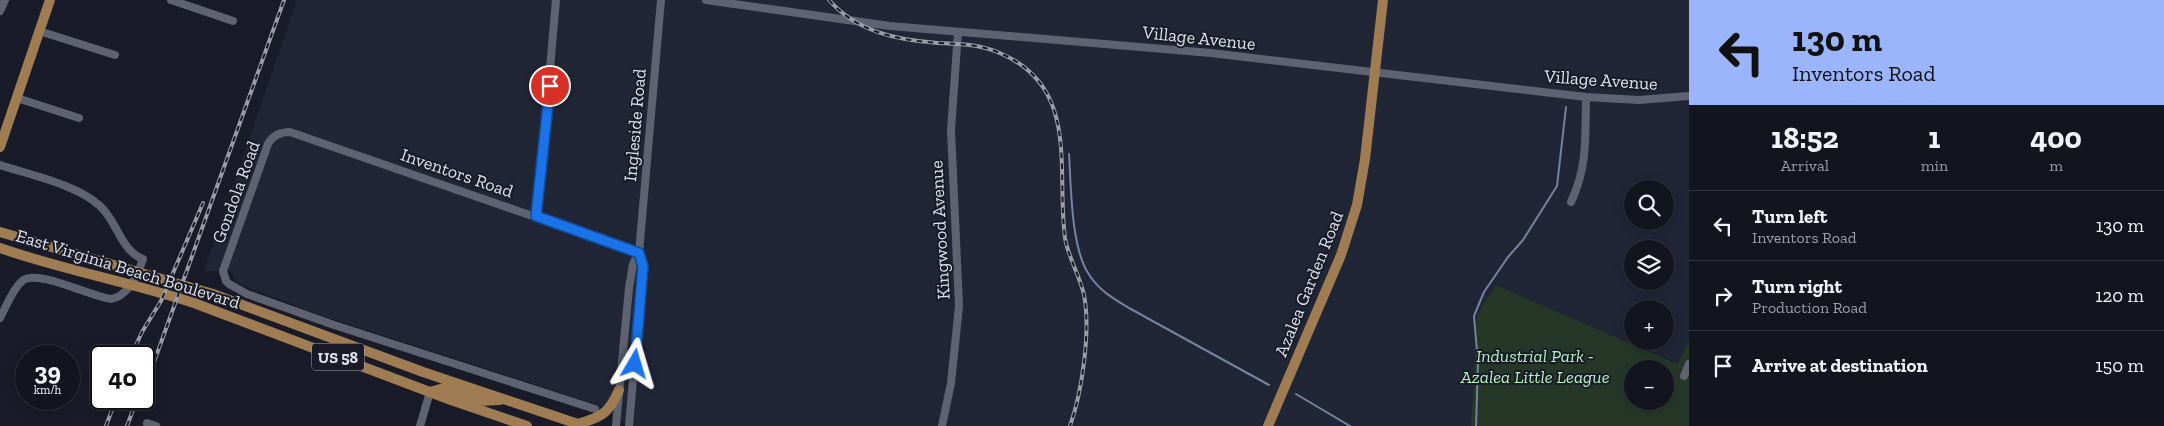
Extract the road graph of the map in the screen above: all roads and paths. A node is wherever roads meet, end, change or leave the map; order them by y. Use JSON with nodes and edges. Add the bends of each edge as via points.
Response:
{"nodes":[{"id":1,"x":5,"y":0,"type":"edge"},
{"id":2,"x":50,"y":0,"type":"edge"},
{"id":3,"x":171,"y":0,"type":"edge"},
{"id":4,"x":556,"y":0,"type":"edge"},
{"id":5,"x":661,"y":0,"type":"edge"},
{"id":6,"x":706,"y":0,"type":"edge"},
{"id":7,"x":1383,"y":0,"type":"edge"},
{"id":8,"x":0,"y":11,"type":"edge"},
{"id":9,"x":233,"y":21,"type":"dead end"},
{"id":10,"x":39,"y":31,"type":"junction"},
{"id":11,"x":958,"y":32,"type":"junction"},
{"id":12,"x":115,"y":55,"type":"dead end"},
{"id":13,"x":1374,"y":73,"type":"junction"},
{"id":14,"x":1689,"y":96,"type":"edge"},
{"id":15,"x":1586,"y":97,"type":"junction"},
{"id":16,"x":16,"y":98,"type":"junction"},
{"id":17,"x":79,"y":118,"type":"dead end"},
{"id":18,"x":0,"y":148,"type":"edge"},
{"id":19,"x":350,"y":152,"type":"joint"},
{"id":20,"x":0,"y":165,"type":"edge"},
{"id":21,"x":1571,"y":202,"type":"dead end"},
{"id":22,"x":536,"y":216,"type":"junction"},
{"id":23,"x":0,"y":232,"type":"edge"},
{"id":24,"x":0,"y":248,"type":"edge"},
{"id":25,"x":639,"y":253,"type":"junction"},
{"id":26,"x":237,"y":289,"type":"junction"},
{"id":27,"x":234,"y":302,"type":"dead end"},
{"id":28,"x":0,"y":318,"type":"edge"},
{"id":29,"x":452,"y":364,"type":"junction"},
{"id":30,"x":1689,"y":364,"type":"edge"},
{"id":31,"x":419,"y":371,"type":"junction"},
{"id":32,"x":1684,"y":376,"type":"dead end"},
{"id":33,"x":447,"y":380,"type":"junction"},
{"id":34,"x":619,"y":390,"type":"junction"},
{"id":35,"x":430,"y":392,"type":"junction"},
{"id":36,"x":503,"y":399,"type":"junction"},
{"id":37,"x":595,"y":409,"type":"dead end"},
{"id":38,"x":147,"y":423,"type":"dead end"},
{"id":39,"x":581,"y":425,"type":"edge"},
{"id":40,"x":156,"y":426,"type":"edge"},
{"id":41,"x":420,"y":426,"type":"edge"},
{"id":42,"x":527,"y":426,"type":"edge"},
{"id":43,"x":616,"y":426,"type":"edge"},
{"id":44,"x":629,"y":426,"type":"edge"},
{"id":45,"x":942,"y":426,"type":"edge"},
{"id":46,"x":1268,"y":426,"type":"edge"}],
"edges":[{"from":1,"to":8,"type":"street"},
{"from":2,"to":10,"type":"main road"},
{"from":3,"to":9,"type":"street"},
{"from":4,"to":22,"type":"street"},
{"from":5,"to":25,"type":"street","name":"Ingleside Road"},
{"from":6,"to":11,"type":"street","name":"Village Avenue","via":[[829,19]]},
{"from":7,"to":13,"type":"main road","name":"Azalea Garden Road"},
{"from":10,"to":12,"type":"street"},
{"from":10,"to":16,"type":"main road"},
{"from":11,"to":13,"type":"street","name":"Village Avenue","via":[[1211,53]]},
{"from":11,"to":45,"type":"street","name":"Kingwood Avenue","via":[[951,130],[959,306],[951,383]]},
{"from":13,"to":15,"type":"street","name":"Village Avenue"},
{"from":13,"to":46,"type":"main road","name":"Azalea Garden Road","via":[[1362,182],[1350,230]]},
{"from":14,"to":15,"type":"street","name":"Village Avenue","via":[[1638,100]]},
{"from":15,"to":21,"type":"street","via":[[1584,167]]},
{"from":16,"to":17,"type":"street"},
{"from":16,"to":18,"type":"main road"},
{"from":19,"to":22,"type":"street","name":"Inventors Road"},
{"from":19,"to":26,"type":"street","name":"Gondola Road","via":[[290,132],[278,134],[270,140],[223,271],[226,281]]},
{"from":20,"to":28,"type":"street","via":[[91,199],[108,214],[132,253],[143,259],[131,284],[119,297],[111,299],[48,279],[25,279]]},
{"from":22,"to":25,"type":"street","name":"Inventors Road"},
{"from":23,"to":31,"type":"main road","name":"East Virginia Beach Boulevard","number":"US 58","via":[[122,266],[252,308]]},
{"from":24,"to":35,"type":"main road","name":"East Virginia Beach Boulevard","number":"US 58","via":[[34,260],[159,291]]},
{"from":25,"to":34,"type":"street","name":"Ingleside Road","via":[[628,288]]},
{"from":25,"to":44,"type":"street","name":"Ingleside Road","via":[[643,266]]},
{"from":26,"to":27,"type":"street"},
{"from":26,"to":29,"type":"street","name":"East Virginia Beach Boulevard"},
{"from":29,"to":33,"type":"street"},
{"from":29,"to":37,"type":"street","name":"East Virginia Beach Boulevard"},
{"from":30,"to":32,"type":"street"},
{"from":31,"to":33,"type":"main road","name":"East Virginia Beach Boulevard","number":"US 58"},
{"from":31,"to":35,"type":"main road"},
{"from":33,"to":36,"type":"main road","name":"East Virginia Beach Boulevard","number":"US 58"},
{"from":34,"to":39,"type":"main road","via":[[608,411]]},
{"from":34,"to":43,"type":"street","name":"Ingleside Road"},
{"from":35,"to":36,"type":"main road","via":[[444,388],[479,401]]},
{"from":35,"to":41,"type":"street"},
{"from":35,"to":42,"type":"main road","name":"East Virginia Beach Boulevard","number":"US 58"},
{"from":36,"to":39,"type":"main road","name":"East Virginia Beach Boulevard","number":"US 58"},
{"from":38,"to":40,"type":"street"}]}
